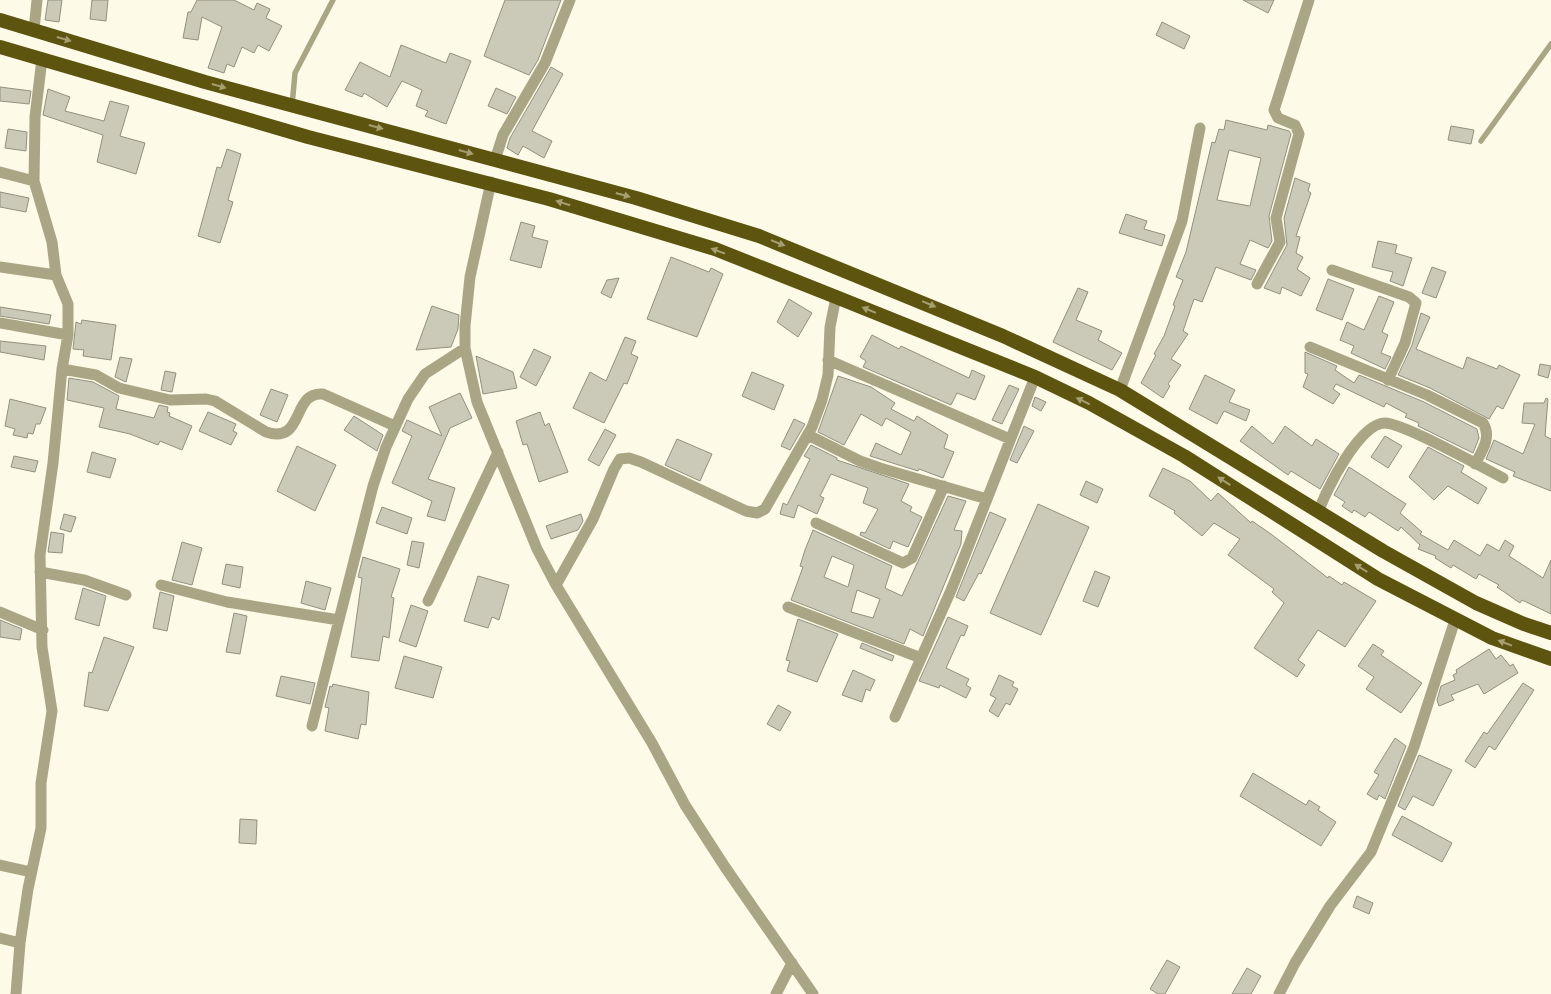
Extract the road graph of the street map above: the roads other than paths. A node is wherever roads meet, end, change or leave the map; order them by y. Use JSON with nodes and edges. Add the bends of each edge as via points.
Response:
{"nodes":[{"id":1,"x":37,"y":0,"type":"edge"},
{"id":2,"x":333,"y":0,"type":"edge"},
{"id":3,"x":570,"y":0,"type":"edge"},
{"id":4,"x":1309,"y":0,"type":"edge"},
{"id":5,"x":0,"y":20,"type":"edge"},
{"id":6,"x":34,"y":30,"type":"junction"},
{"id":7,"x":1551,"y":44,"type":"edge"},
{"id":8,"x":0,"y":47,"type":"edge"},
{"id":9,"x":42,"y":59,"type":"junction"},
{"id":10,"x":292,"y":106,"type":"junction"},
{"id":11,"x":1200,"y":128,"type":"dead end"},
{"id":12,"x":1481,"y":141,"type":"dead end"},
{"id":13,"x":496,"y":160,"type":"junction"},
{"id":14,"x":0,"y":172,"type":"edge"},
{"id":15,"x":34,"y":180,"type":"junction"},
{"id":16,"x":491,"y":182,"type":"junction"},
{"id":17,"x":0,"y":268,"type":"edge"},
{"id":18,"x":1332,"y":270,"type":"dead end"},
{"id":19,"x":56,"y":274,"type":"junction"},
{"id":20,"x":1257,"y":284,"type":"dead end"},
{"id":21,"x":836,"y":297,"type":"junction"},
{"id":22,"x":0,"y":323,"type":"edge"},
{"id":23,"x":68,"y":335,"type":"junction"},
{"id":24,"x":1310,"y":347,"type":"dead end"},
{"id":25,"x":465,"y":348,"type":"junction"},
{"id":26,"x":828,"y":360,"type":"junction"},
{"id":27,"x":62,"y":369,"type":"junction"},
{"id":28,"x":1035,"y":377,"type":"junction"},
{"id":29,"x":1388,"y":380,"type":"junction"},
{"id":30,"x":1120,"y":390,"type":"junction"},
{"id":31,"x":395,"y":426,"type":"junction"},
{"id":32,"x":808,"y":435,"type":"junction"},
{"id":33,"x":1010,"y":439,"type":"junction"},
{"id":34,"x":498,"y":452,"type":"junction"},
{"id":35,"x":1476,"y":464,"type":"junction"},
{"id":36,"x":1503,"y":478,"type":"dead end"},
{"id":37,"x":944,"y":486,"type":"junction"},
{"id":38,"x":987,"y":499,"type":"junction"},
{"id":39,"x":1318,"y":511,"type":"junction"},
{"id":40,"x":816,"y":523,"type":"dead end"},
{"id":41,"x":40,"y":572,"type":"junction"},
{"id":42,"x":161,"y":585,"type":"dead end"},
{"id":43,"x":556,"y":585,"type":"junction"},
{"id":44,"x":126,"y":595,"type":"dead end"},
{"id":45,"x":428,"y":601,"type":"dead end"},
{"id":46,"x":788,"y":607,"type":"dead end"},
{"id":47,"x":0,"y":612,"type":"edge"},
{"id":48,"x":339,"y":620,"type":"junction"},
{"id":49,"x":1455,"y":620,"type":"junction"},
{"id":50,"x":43,"y":630,"type":"junction"},
{"id":51,"x":1551,"y":632,"type":"edge"},
{"id":52,"x":921,"y":658,"type":"junction"},
{"id":53,"x":1551,"y":659,"type":"edge"},
{"id":54,"x":895,"y":717,"type":"dead end"},
{"id":55,"x":312,"y":726,"type":"dead end"},
{"id":56,"x":0,"y":865,"type":"edge"},
{"id":57,"x":32,"y":872,"type":"junction"},
{"id":58,"x":0,"y":938,"type":"edge"},
{"id":59,"x":20,"y":943,"type":"junction"},
{"id":60,"x":792,"y":963,"type":"junction"},
{"id":61,"x":16,"y":994,"type":"edge"},
{"id":62,"x":776,"y":994,"type":"edge"},
{"id":63,"x":813,"y":994,"type":"edge"},
{"id":64,"x":1279,"y":994,"type":"edge"}],
"edges":[{"from":1,"to":6,"type":"street"},
{"from":2,"to":10,"type":"lane","via":[[295,73]]},
{"from":3,"to":13,"type":"street","via":[[545,63],[503,135]]},
{"from":4,"to":20,"type":"street","via":[[1274,110],[1278,118],[1295,125],[1299,134],[1276,218],[1280,242]]},
{"from":5,"to":6,"type":"highway"},
{"from":6,"to":10,"type":"highway","one_way":true},
{"from":7,"to":12,"type":"lane"},
{"from":8,"to":9,"type":"highway"},
{"from":9,"to":15,"type":"street","via":[[35,117]]},
{"from":9,"to":16,"type":"highway","via":[[308,137]]},
{"from":10,"to":13,"type":"highway","one_way":true},
{"from":11,"to":30,"type":"street","via":[[1182,222]]},
{"from":13,"to":30,"type":"highway","one_way":true,"via":[[759,236],[1003,336]]},
{"from":14,"to":15,"type":"street"},
{"from":15,"to":19,"type":"street","via":[[52,242]]},
{"from":21,"to":16,"type":"highway","one_way":true,"via":[[715,249]]},
{"from":16,"to":25,"type":"street","via":[[470,277]]},
{"from":17,"to":19,"type":"street"},
{"from":18,"to":29,"type":"street","via":[[1409,297],[1416,303]]},
{"from":19,"to":23,"type":"street","via":[[68,304]]},
{"from":21,"to":26,"type":"street"},
{"from":28,"to":21,"type":"highway","one_way":true},
{"from":22,"to":23,"type":"street"},
{"from":23,"to":27,"type":"street"},
{"from":24,"to":29,"type":"street"},
{"from":25,"to":31,"type":"street","via":[[425,374]]},
{"from":25,"to":34,"type":"street","via":[[477,402]]},
{"from":26,"to":32,"type":"street","via":[[822,400]]},
{"from":26,"to":33,"type":"street"},
{"from":27,"to":31,"type":"street","via":[[96,375],[118,388],[170,400],[206,399],[276,435],[290,430],[308,398],[315,393]]},
{"from":27,"to":41,"type":"street"},
{"from":28,"to":33,"type":"street"},
{"from":49,"to":28,"type":"highway","one_way":true,"via":[[1378,580],[1184,456]]},
{"from":29,"to":35,"type":"street","via":[[1483,423],[1487,437]]},
{"from":30,"to":39,"type":"highway"},
{"from":31,"to":48,"type":"street","via":[[373,486]]},
{"from":32,"to":37,"type":"street","via":[[860,461]]},
{"from":32,"to":43,"type":"street","via":[[773,499],[757,513],[721,501],[640,462],[629,458],[620,460],[593,519]]},
{"from":33,"to":38,"type":"street"},
{"from":34,"to":43,"type":"street","via":[[537,549]]},
{"from":34,"to":45,"type":"street"},
{"from":35,"to":36,"type":"street"},
{"from":35,"to":39,"type":"street","via":[[1395,425],[1377,425],[1368,429],[1350,454]]},
{"from":37,"to":38,"type":"street"},
{"from":37,"to":40,"type":"street","via":[[912,558],[902,563]]},
{"from":38,"to":52,"type":"street"},
{"from":39,"to":51,"type":"highway","via":[[1476,603]]},
{"from":41,"to":44,"type":"street","via":[[84,580]]},
{"from":41,"to":50,"type":"street"},
{"from":42,"to":48,"type":"street","via":[[227,602]]},
{"from":43,"to":60,"type":"street","via":[[652,743],[685,804]]},
{"from":46,"to":52,"type":"street"},
{"from":47,"to":50,"type":"street"},
{"from":48,"to":55,"type":"street"},
{"from":53,"to":49,"type":"highway","one_way":true,"via":[[1492,638]]},
{"from":49,"to":64,"type":"street","via":[[1414,747],[1371,852],[1330,906]]},
{"from":50,"to":57,"type":"street","via":[[42,646],[52,712],[41,782],[41,828]]},
{"from":52,"to":54,"type":"street"},
{"from":56,"to":57,"type":"street"},
{"from":57,"to":59,"type":"street"},
{"from":58,"to":59,"type":"street"},
{"from":59,"to":61,"type":"street"},
{"from":60,"to":62,"type":"street"},
{"from":60,"to":63,"type":"street"}]}
